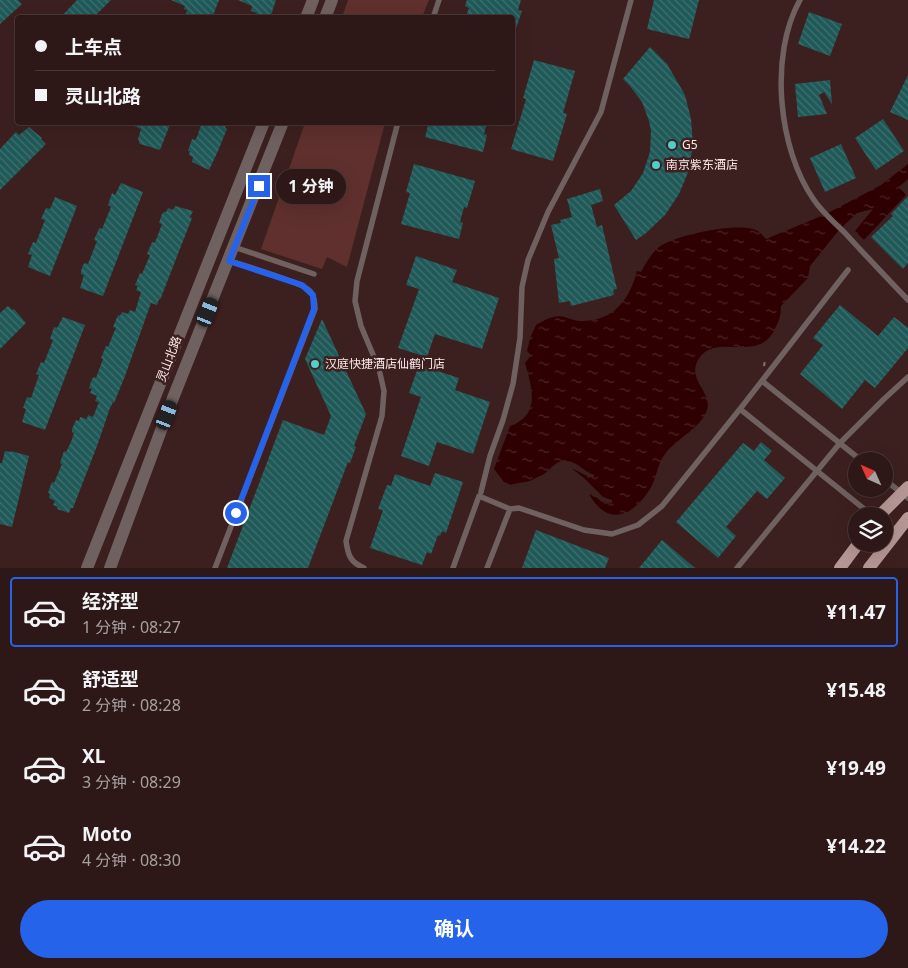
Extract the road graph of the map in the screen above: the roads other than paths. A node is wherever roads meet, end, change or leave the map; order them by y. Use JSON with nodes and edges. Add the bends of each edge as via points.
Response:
{"nodes":[{"id":1,"x":313,"y":0,"type":"edge"},
{"id":2,"x":332,"y":0,"type":"edge"},
{"id":3,"x":439,"y":0,"type":"edge"},
{"id":4,"x":631,"y":0,"type":"edge"},
{"id":5,"x":800,"y":0,"type":"edge"},
{"id":6,"x":307,"y":15,"type":"edge"},
{"id":7,"x":326,"y":15,"type":"edge"},
{"id":8,"x":434,"y":15,"type":"edge"},
{"id":9,"x":263,"y":125,"type":"edge"},
{"id":10,"x":282,"y":125,"type":"edge"},
{"id":11,"x":397,"y":125,"type":"edge"},
{"id":12,"x":234,"y":247,"type":"junction"},
{"id":13,"x":229,"y":261,"type":"junction"},
{"id":14,"x":848,"y":270,"type":"dead end"},
{"id":15,"x":314,"y":274,"type":"dead end"},
{"id":16,"x":908,"y":300,"type":"edge"},
{"id":17,"x":908,"y":377,"type":"edge"},
{"id":18,"x":762,"y":380,"type":"junction"},
{"id":19,"x":740,"y":409,"type":"junction"},
{"id":20,"x":840,"y":444,"type":"junction"},
{"id":21,"x":850,"y":452,"type":"edge"},
{"id":22,"x":816,"y":471,"type":"junction"},
{"id":23,"x":893,"y":485,"type":"edge"},
{"id":24,"x":481,"y":492,"type":"dead end"},
{"id":25,"x":906,"y":493,"type":"edge"},
{"id":26,"x":862,"y":507,"type":"edge"},
{"id":27,"x":890,"y":507,"type":"edge"},
{"id":28,"x":510,"y":509,"type":"junction"},
{"id":29,"x":908,"y":518,"type":"edge"},
{"id":30,"x":895,"y":534,"type":"joint"},
{"id":31,"x":852,"y":552,"type":"edge"},
{"id":32,"x":86,"y":568,"type":"edge"},
{"id":33,"x":110,"y":568,"type":"edge"},
{"id":34,"x":215,"y":568,"type":"edge"},
{"id":35,"x":364,"y":568,"type":"edge"},
{"id":36,"x":453,"y":568,"type":"edge"},
{"id":37,"x":487,"y":568,"type":"edge"},
{"id":38,"x":737,"y":568,"type":"edge"},
{"id":39,"x":840,"y":568,"type":"edge"},
{"id":40,"x":869,"y":568,"type":"edge"}],
"edges":[{"from":1,"to":6,"type":"street"},
{"from":2,"to":7,"type":"street"},
{"from":3,"to":8,"type":"lane"},
{"from":4,"to":24,"type":"lane","via":[[601,112],[548,212],[528,260],[522,287],[520,338],[513,384]]},
{"from":5,"to":16,"type":"lane","via":[[791,18],[782,56],[782,100],[791,149],[814,200]]},
{"from":9,"to":32,"type":"street","name":"灵山北路"},
{"from":10,"to":12,"type":"street","name":"灵山北路"},
{"from":11,"to":35,"type":"lane","via":[[357,281],[355,301],[384,391],[382,416],[346,541],[348,556]]},
{"from":12,"to":13,"type":"street","name":"灵山北路"},
{"from":12,"to":15,"type":"lane"},
{"from":13,"to":33,"type":"street","name":"灵山北路","via":[[173,398]]},
{"from":13,"to":34,"type":"lane","via":[[302,285],[313,295],[315,304]]},
{"from":14,"to":18,"type":"lane"},
{"from":17,"to":20,"type":"lane"},
{"from":18,"to":19,"type":"lane"},
{"from":18,"to":20,"type":"lane"},
{"from":19,"to":22,"type":"lane"},
{"from":19,"to":28,"type":"lane","via":[[662,506],[638,525],[612,534],[603,533],[584,530],[519,508]]},
{"from":20,"to":21,"type":"lane"},
{"from":20,"to":22,"type":"lane"},
{"from":22,"to":26,"type":"lane"},
{"from":22,"to":38,"type":"lane"},
{"from":23,"to":25,"type":"lane"},
{"from":25,"to":27,"type":"main road"},
{"from":28,"to":36,"type":"lane","via":[[479,496]]},
{"from":28,"to":37,"type":"lane"},
{"from":29,"to":30,"type":"main road"},
{"from":30,"to":40,"type":"main road"},
{"from":31,"to":39,"type":"main road"}]}
